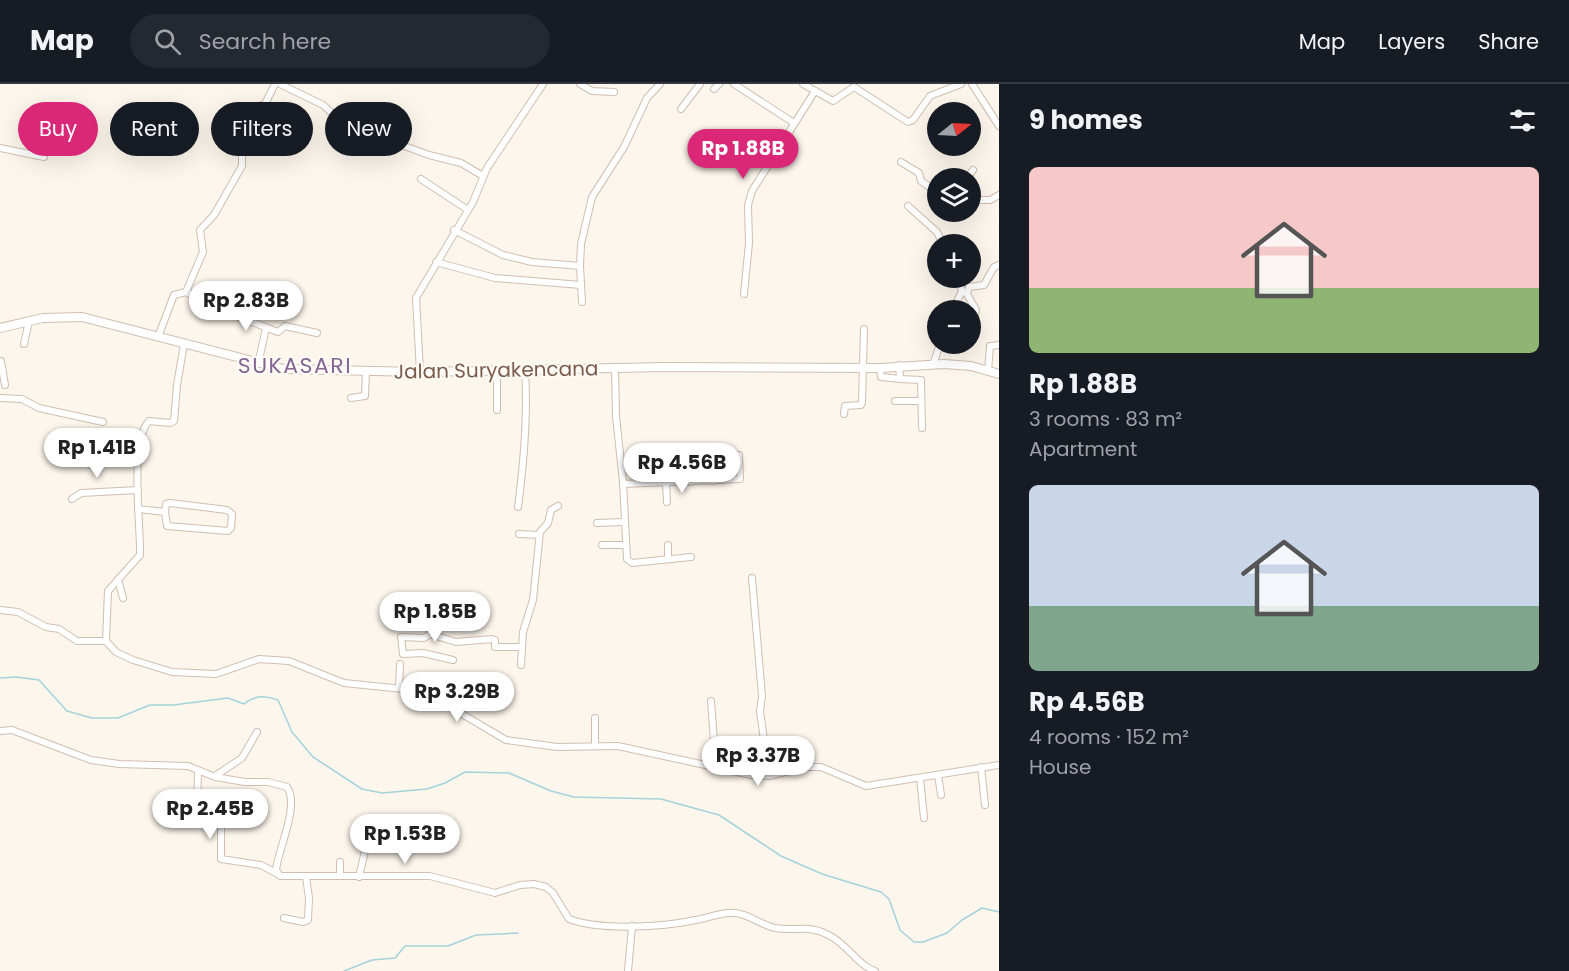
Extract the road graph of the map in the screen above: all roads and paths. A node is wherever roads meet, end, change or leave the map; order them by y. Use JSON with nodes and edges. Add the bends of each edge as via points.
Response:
{"nodes":[{"id":1,"x":275,"y":84,"type":"edge"},
{"id":2,"x":280,"y":84,"type":"edge"},
{"id":3,"x":543,"y":84,"type":"edge"},
{"id":4,"x":580,"y":84,"type":"edge"},
{"id":5,"x":660,"y":84,"type":"edge"},
{"id":6,"x":700,"y":84,"type":"edge"},
{"id":7,"x":734,"y":84,"type":"edge"},
{"id":8,"x":803,"y":84,"type":"edge"},
{"id":9,"x":961,"y":84,"type":"edge"},
{"id":10,"x":972,"y":84,"type":"edge"},
{"id":11,"x":815,"y":91,"type":"junction"},
{"id":12,"x":614,"y":92,"type":"dead end"},
{"id":13,"x":681,"y":109,"type":"dead end"},
{"id":14,"x":794,"y":123,"type":"junction"},
{"id":15,"x":999,"y":126,"type":"edge"},
{"id":16,"x":0,"y":148,"type":"edge"},
{"id":17,"x":44,"y":157,"type":"dead end"},
{"id":18,"x":901,"y":162,"type":"dead end"},
{"id":19,"x":483,"y":176,"type":"junction"},
{"id":20,"x":421,"y":179,"type":"dead end"},
{"id":21,"x":927,"y":185,"type":"edge"},
{"id":22,"x":999,"y":195,"type":"edge"},
{"id":23,"x":981,"y":200,"type":"edge"},
{"id":24,"x":908,"y":206,"type":"dead end"},
{"id":25,"x":468,"y":210,"type":"junction"},
{"id":26,"x":454,"y":231,"type":"junction"},
{"id":27,"x":938,"y":234,"type":"edge"},
{"id":28,"x":436,"y":262,"type":"junction"},
{"id":29,"x":999,"y":265,"type":"edge"},
{"id":30,"x":580,"y":266,"type":"junction"},
{"id":31,"x":581,"y":285,"type":"junction"},
{"id":32,"x":962,"y":288,"type":"edge"},
{"id":33,"x":186,"y":292,"type":"junction"},
{"id":34,"x":964,"y":292,"type":"junction"},
{"id":35,"x":744,"y":294,"type":"dead end"},
{"id":36,"x":959,"y":300,"type":"edge"},
{"id":37,"x":969,"y":300,"type":"edge"},
{"id":38,"x":582,"y":302,"type":"dead end"},
{"id":39,"x":28,"y":321,"type":"junction"},
{"id":40,"x":0,"y":328,"type":"edge"},
{"id":41,"x":266,"y":328,"type":"junction"},
{"id":42,"x":864,"y":329,"type":"dead end"},
{"id":43,"x":317,"y":333,"type":"dead end"},
{"id":44,"x":158,"y":337,"type":"junction"},
{"id":45,"x":24,"y":344,"type":"dead end"},
{"id":46,"x":184,"y":344,"type":"junction"},
{"id":47,"x":999,"y":345,"type":"edge"},
{"id":48,"x":937,"y":354,"type":"edge"},
{"id":49,"x":0,"y":360,"type":"edge"},
{"id":50,"x":258,"y":364,"type":"junction"},
{"id":51,"x":899,"y":365,"type":"junction"},
{"id":52,"x":933,"y":365,"type":"junction"},
{"id":53,"x":863,"y":368,"type":"junction"},
{"id":54,"x":880,"y":368,"type":"junction"},
{"id":55,"x":525,"y":369,"type":"junction"},
{"id":56,"x":615,"y":369,"type":"junction"},
{"id":57,"x":497,"y":370,"type":"junction"},
{"id":58,"x":366,"y":371,"type":"junction"},
{"id":59,"x":988,"y":371,"type":"junction"},
{"id":60,"x":420,"y":372,"type":"junction"},
{"id":61,"x":999,"y":374,"type":"edge"},
{"id":62,"x":900,"y":379,"type":"junction"},
{"id":63,"x":5,"y":385,"type":"dead end"},
{"id":64,"x":0,"y":398,"type":"edge"},
{"id":65,"x":351,"y":398,"type":"dead end"},
{"id":66,"x":895,"y":401,"type":"dead end"},
{"id":67,"x":921,"y":401,"type":"junction"},
{"id":68,"x":497,"y":410,"type":"dead end"},
{"id":69,"x":844,"y":414,"type":"dead end"},
{"id":70,"x":103,"y":422,"type":"dead end"},
{"id":71,"x":922,"y":428,"type":"dead end"},
{"id":72,"x":688,"y":461,"type":"dead end"},
{"id":73,"x":713,"y":481,"type":"junction"},
{"id":74,"x":691,"y":482,"type":"junction"},
{"id":75,"x":666,"y":483,"type":"junction"},
{"id":76,"x":623,"y":484,"type":"junction"},
{"id":77,"x":138,"y":490,"type":"junction"},
{"id":78,"x":72,"y":500,"type":"dead end"},
{"id":79,"x":667,"y":502,"type":"dead end"},
{"id":80,"x":558,"y":506,"type":"dead end"},
{"id":81,"x":518,"y":507,"type":"dead end"},
{"id":82,"x":138,"y":509,"type":"junction"},
{"id":83,"x":165,"y":512,"type":"junction"},
{"id":84,"x":624,"y":522,"type":"junction"},
{"id":85,"x":597,"y":523,"type":"dead end"},
{"id":86,"x":519,"y":534,"type":"dead end"},
{"id":87,"x":539,"y":536,"type":"junction"},
{"id":88,"x":602,"y":545,"type":"dead end"},
{"id":89,"x":625,"y":545,"type":"junction"},
{"id":90,"x":668,"y":545,"type":"dead end"},
{"id":91,"x":691,"y":557,"type":"dead end"},
{"id":92,"x":668,"y":559,"type":"junction"},
{"id":93,"x":752,"y":579,"type":"dead end"},
{"id":94,"x":118,"y":580,"type":"junction"},
{"id":95,"x":123,"y":598,"type":"dead end"},
{"id":96,"x":0,"y":610,"type":"edge"},
{"id":97,"x":106,"y":641,"type":"junction"},
{"id":98,"x":522,"y":646,"type":"junction"},
{"id":99,"x":453,"y":660,"type":"dead end"},
{"id":100,"x":400,"y":664,"type":"dead end"},
{"id":101,"x":521,"y":665,"type":"dead end"},
{"id":102,"x":399,"y":687,"type":"junction"},
{"id":103,"x":711,"y":701,"type":"dead end"},
{"id":104,"x":595,"y":718,"type":"dead end"},
{"id":105,"x":0,"y":731,"type":"edge"},
{"id":106,"x":257,"y":732,"type":"dead end"},
{"id":107,"x":595,"y":746,"type":"junction"},
{"id":108,"x":999,"y":765,"type":"edge"},
{"id":109,"x":716,"y":767,"type":"junction"},
{"id":110,"x":981,"y":767,"type":"junction"},
{"id":111,"x":198,"y":770,"type":"junction"},
{"id":112,"x":938,"y":775,"type":"junction"},
{"id":113,"x":769,"y":776,"type":"junction"},
{"id":114,"x":215,"y":777,"type":"junction"},
{"id":115,"x":920,"y":778,"type":"junction"},
{"id":116,"x":941,"y":795,"type":"dead end"},
{"id":117,"x":985,"y":805,"type":"dead end"},
{"id":118,"x":924,"y":818,"type":"dead end"},
{"id":119,"x":368,"y":838,"type":"dead end"},
{"id":120,"x":340,"y":862,"type":"dead end"},
{"id":121,"x":278,"y":874,"type":"junction"},
{"id":122,"x":340,"y":876,"type":"junction"},
{"id":123,"x":359,"y":877,"type":"junction"},
{"id":124,"x":306,"y":878,"type":"junction"},
{"id":125,"x":284,"y":918,"type":"dead end"},
{"id":126,"x":632,"y":926,"type":"junction"},
{"id":127,"x":628,"y":971,"type":"edge"},
{"id":128,"x":875,"y":971,"type":"edge"}],
"edges":[{"from":1,"to":33,"type":"street","via":[[265,104],[255,107],[240,169],[214,215],[200,230],[203,252]]},
{"from":2,"to":19,"type":"street","via":[[358,125],[370,136],[461,163]]},
{"from":3,"to":19,"type":"street"},
{"from":4,"to":12,"type":"street","via":[[592,91]]},
{"from":5,"to":30,"type":"street","via":[[647,98],[624,147],[592,197]]},
{"from":6,"to":13,"type":"street"},
{"from":7,"to":14,"type":"street"},
{"from":8,"to":11,"type":"street"},
{"from":9,"to":11,"type":"street","via":[[930,96],[908,122],[854,87],[833,101]]},
{"from":10,"to":15,"type":"street"},
{"from":11,"to":14,"type":"street"},
{"from":14,"to":35,"type":"street","via":[[752,191]]},
{"from":16,"to":17,"type":"street"},
{"from":18,"to":21,"type":"street","via":[[919,173]]},
{"from":19,"to":25,"type":"street"},
{"from":20,"to":25,"type":"street"},
{"from":22,"to":23,"type":"street"},
{"from":24,"to":27,"type":"street"},
{"from":25,"to":26,"type":"street"},
{"from":26,"to":28,"type":"street"},
{"from":26,"to":30,"type":"street","via":[[503,255]]},
{"from":28,"to":31,"type":"street","via":[[499,279]]},
{"from":28,"to":60,"type":"street","via":[[415,301]]},
{"from":29,"to":34,"type":"street","via":[[984,285],[969,287]]},
{"from":30,"to":31,"type":"street"},
{"from":31,"to":38,"type":"street"},
{"from":32,"to":34,"type":"street"},
{"from":33,"to":41,"type":"street"},
{"from":33,"to":44,"type":"street","via":[[174,296]]},
{"from":34,"to":36,"type":"street"},
{"from":34,"to":37,"type":"street"},
{"from":39,"to":40,"type":"street","name":"Jalan Suryakencana"},
{"from":39,"to":44,"type":"street","name":"Jalan Suryakencana","via":[[82,317]]},
{"from":39,"to":45,"type":"street"},
{"from":41,"to":43,"type":"street","via":[[278,332],[285,326]]},
{"from":41,"to":50,"type":"street"},
{"from":42,"to":53,"type":"street"},
{"from":44,"to":46,"type":"street","name":"Jalan Suryakencana"},
{"from":46,"to":50,"type":"street","name":"Jalan Suryakencana"},
{"from":46,"to":77,"type":"street","via":[[174,421],[152,420],[146,425],[140,449]]},
{"from":47,"to":59,"type":"street","via":[[990,346]]},
{"from":48,"to":52,"type":"street"},
{"from":49,"to":63,"type":"street"},
{"from":50,"to":58,"type":"street","name":"Jalan Suryakencana","via":[[285,369]]},
{"from":51,"to":52,"type":"street","name":"Jalan Suryakencana"},
{"from":51,"to":54,"type":"street","name":"Jalan Suryakencana"},
{"from":51,"to":62,"type":"street"},
{"from":52,"to":59,"type":"street","name":"Jalan Suryakencana","via":[[970,366]]},
{"from":53,"to":54,"type":"street","name":"Jalan Suryakencana"},
{"from":53,"to":56,"type":"street","name":"Jalan Suryakencana"},
{"from":53,"to":69,"type":"street","via":[[861,405],[845,406]]},
{"from":54,"to":62,"type":"street","via":[[881,377]]},
{"from":55,"to":56,"type":"street","name":"Jalan Suryakencana"},
{"from":55,"to":57,"type":"street","name":"Jalan Suryakencana"},
{"from":55,"to":81,"type":"street","via":[[525,455]]},
{"from":56,"to":76,"type":"street"},
{"from":57,"to":60,"type":"street","name":"Jalan Suryakencana"},
{"from":57,"to":68,"type":"street"},
{"from":58,"to":60,"type":"street","name":"Jalan Suryakencana"},
{"from":58,"to":65,"type":"street","via":[[365,396]]},
{"from":59,"to":61,"type":"street","name":"Jalan Suryakencana"},
{"from":62,"to":67,"type":"street","via":[[921,380]]},
{"from":64,"to":70,"type":"street","via":[[22,399],[39,408]]},
{"from":66,"to":67,"type":"street"},
{"from":67,"to":71,"type":"street"},
{"from":72,"to":74,"type":"street"},
{"from":73,"to":73,"type":"street","via":[[711,459],[739,454],[742,478]]},
{"from":73,"to":74,"type":"street"},
{"from":74,"to":75,"type":"street"},
{"from":75,"to":76,"type":"street"},
{"from":75,"to":79,"type":"street"},
{"from":76,"to":84,"type":"street"},
{"from":77,"to":78,"type":"street","via":[[81,493]]},
{"from":77,"to":82,"type":"street"},
{"from":80,"to":87,"type":"street","via":[[551,510]]},
{"from":82,"to":83,"type":"street"},
{"from":82,"to":94,"type":"street","via":[[140,555]]},
{"from":83,"to":83,"type":"street","via":[[167,526],[228,531],[231,528],[232,514],[227,510],[170,503]]},
{"from":84,"to":85,"type":"street"},
{"from":84,"to":89,"type":"street"},
{"from":86,"to":87,"type":"street"},
{"from":87,"to":98,"type":"street","via":[[533,600]]},
{"from":88,"to":89,"type":"street"},
{"from":89,"to":92,"type":"street","via":[[629,562]]},
{"from":90,"to":92,"type":"street"},
{"from":91,"to":92,"type":"street"},
{"from":93,"to":113,"type":"street","via":[[760,711]]},
{"from":94,"to":95,"type":"street"},
{"from":94,"to":97,"type":"street","via":[[108,591]]},
{"from":96,"to":97,"type":"street","via":[[18,612],[46,627],[59,628],[77,641]]},
{"from":97,"to":102,"type":"street","via":[[116,652],[166,671],[216,674],[245,663],[274,659],[344,683]]},
{"from":98,"to":99,"type":"street","via":[[495,647],[492,639],[456,642],[430,634],[424,638],[401,638],[403,654]]},
{"from":98,"to":101,"type":"street"},
{"from":100,"to":102,"type":"street"},
{"from":102,"to":107,"type":"street","via":[[430,694],[506,740],[550,746]]},
{"from":103,"to":109,"type":"street"},
{"from":104,"to":107,"type":"street"},
{"from":105,"to":111,"type":"street","via":[[12,730],[92,760],[179,765]]},
{"from":106,"to":114,"type":"street","via":[[242,758]]},
{"from":107,"to":109,"type":"street","via":[[618,746]]},
{"from":108,"to":110,"type":"street"},
{"from":109,"to":113,"type":"street"},
{"from":110,"to":112,"type":"street"},
{"from":110,"to":117,"type":"street"},
{"from":111,"to":114,"type":"street"},
{"from":111,"to":121,"type":"street","via":[[197,813],[221,817],[221,859],[261,865]]},
{"from":112,"to":115,"type":"street"},
{"from":112,"to":116,"type":"street"},
{"from":113,"to":115,"type":"street","via":[[821,767],[861,786]]},
{"from":114,"to":121,"type":"street","via":[[268,782],[289,789],[288,821]]},
{"from":115,"to":118,"type":"street"},
{"from":119,"to":123,"type":"street"},
{"from":120,"to":122,"type":"street"},
{"from":121,"to":124,"type":"street"},
{"from":122,"to":123,"type":"street"},
{"from":122,"to":124,"type":"street"},
{"from":123,"to":126,"type":"street","via":[[430,876],[495,893],[520,885],[542,886],[553,893],[569,919],[609,927]]},
{"from":124,"to":125,"type":"street","via":[[308,920]]},
{"from":126,"to":127,"type":"street"},
{"from":126,"to":128,"type":"street","via":[[738,913],[773,927],[818,930]]}]}
